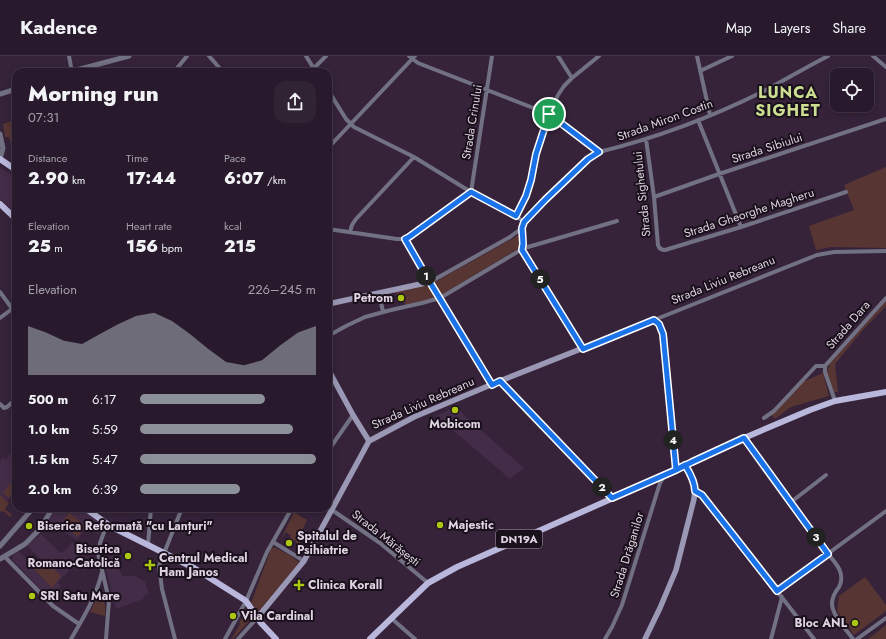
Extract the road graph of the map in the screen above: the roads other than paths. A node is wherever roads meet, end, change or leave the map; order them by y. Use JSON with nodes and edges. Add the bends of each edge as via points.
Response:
{"nodes":[{"id":1,"x":69,"y":56,"type":"edge"},
{"id":2,"x":129,"y":56,"type":"edge"},
{"id":3,"x":187,"y":56,"type":"edge"},
{"id":4,"x":209,"y":56,"type":"edge"},
{"id":5,"x":306,"y":56,"type":"edge"},
{"id":6,"x":326,"y":56,"type":"edge"},
{"id":7,"x":492,"y":56,"type":"edge"},
{"id":8,"x":558,"y":56,"type":"edge"},
{"id":9,"x":600,"y":56,"type":"edge"},
{"id":10,"x":697,"y":56,"type":"edge"},
{"id":11,"x":732,"y":56,"type":"edge"},
{"id":12,"x":828,"y":56,"type":"edge"},
{"id":13,"x":873,"y":56,"type":"edge"},
{"id":14,"x":412,"y":57,"type":"edge"},
{"id":15,"x":886,"y":67,"type":"edge"},
{"id":16,"x":70,"y":68,"type":"edge"},
{"id":17,"x":86,"y":68,"type":"edge"},
{"id":18,"x":177,"y":68,"type":"edge"},
{"id":19,"x":220,"y":68,"type":"edge"},
{"id":20,"x":314,"y":68,"type":"edge"},
{"id":21,"x":317,"y":68,"type":"edge"},
{"id":22,"x":700,"y":71,"type":"junction"},
{"id":23,"x":572,"y":78,"type":"junction"},
{"id":24,"x":12,"y":90,"type":"edge"},
{"id":25,"x":487,"y":90,"type":"junction"},
{"id":26,"x":0,"y":94,"type":"edge"},
{"id":27,"x":332,"y":96,"type":"edge"},
{"id":28,"x":549,"y":114,"type":"junction"},
{"id":29,"x":710,"y":115,"type":"junction"},
{"id":30,"x":886,"y":119,"type":"edge"},
{"id":31,"x":698,"y":120,"type":"junction"},
{"id":32,"x":351,"y":124,"type":"junction"},
{"id":33,"x":0,"y":134,"type":"edge"},
{"id":34,"x":646,"y":139,"type":"junction"},
{"id":35,"x":332,"y":144,"type":"edge"},
{"id":36,"x":2,"y":151,"type":"junction"},
{"id":37,"x":599,"y":152,"type":"junction"},
{"id":38,"x":414,"y":157,"type":"junction"},
{"id":39,"x":0,"y":159,"type":"edge"},
{"id":40,"x":6,"y":164,"type":"junction"},
{"id":41,"x":12,"y":168,"type":"edge"},
{"id":42,"x":719,"y":174,"type":"junction"},
{"id":43,"x":471,"y":192,"type":"junction"},
{"id":44,"x":846,"y":192,"type":"dead end"},
{"id":45,"x":654,"y":197,"type":"junction"},
{"id":46,"x":0,"y":204,"type":"edge"},
{"id":47,"x":12,"y":216,"type":"edge"},
{"id":48,"x":516,"y":216,"type":"junction"},
{"id":49,"x":617,"y":221,"type":"dead end"},
{"id":50,"x":524,"y":222,"type":"junction"},
{"id":51,"x":741,"y":227,"type":"junction"},
{"id":52,"x":522,"y":228,"type":"junction"},
{"id":53,"x":332,"y":230,"type":"edge"},
{"id":54,"x":350,"y":232,"type":"junction"},
{"id":55,"x":405,"y":239,"type":"junction"},
{"id":56,"x":659,"y":247,"type":"joint"},
{"id":57,"x":522,"y":250,"type":"junction"},
{"id":58,"x":886,"y":251,"type":"edge"},
{"id":59,"x":430,"y":282,"type":"junction"},
{"id":60,"x":0,"y":292,"type":"edge"},
{"id":61,"x":379,"y":293,"type":"junction"},
{"id":62,"x":440,"y":298,"type":"junction"},
{"id":63,"x":886,"y":298,"type":"edge"},
{"id":64,"x":332,"y":303,"type":"edge"},
{"id":65,"x":12,"y":307,"type":"edge"},
{"id":66,"x":12,"y":312,"type":"edge"},
{"id":67,"x":383,"y":312,"type":"junction"},
{"id":68,"x":0,"y":318,"type":"edge"},
{"id":69,"x":654,"y":320,"type":"junction"},
{"id":70,"x":332,"y":334,"type":"edge"},
{"id":71,"x":583,"y":349,"type":"junction"},
{"id":72,"x":826,"y":366,"type":"junction"},
{"id":73,"x":332,"y":376,"type":"edge"},
{"id":74,"x":500,"y":381,"type":"junction"},
{"id":75,"x":492,"y":385,"type":"junction"},
{"id":76,"x":886,"y":392,"type":"edge"},
{"id":77,"x":834,"y":401,"type":"junction"},
{"id":78,"x":12,"y":403,"type":"edge"},
{"id":79,"x":0,"y":404,"type":"edge"},
{"id":80,"x":353,"y":415,"type":"junction"},
{"id":81,"x":764,"y":418,"type":"dead end"},
{"id":82,"x":744,"y":438,"type":"junction"},
{"id":83,"x":369,"y":441,"type":"junction"},
{"id":84,"x":332,"y":445,"type":"edge"},
{"id":85,"x":685,"y":465,"type":"junction"},
{"id":86,"x":676,"y":470,"type":"junction"},
{"id":87,"x":665,"y":475,"type":"junction"},
{"id":88,"x":826,"y":475,"type":"dead end"},
{"id":89,"x":695,"y":491,"type":"junction"},
{"id":90,"x":612,"y":498,"type":"junction"},
{"id":91,"x":791,"y":502,"type":"junction"},
{"id":92,"x":332,"y":510,"type":"joint"},
{"id":93,"x":886,"y":510,"type":"edge"},
{"id":94,"x":30,"y":512,"type":"edge"},
{"id":95,"x":50,"y":512,"type":"edge"},
{"id":96,"x":90,"y":512,"type":"edge"},
{"id":97,"x":151,"y":512,"type":"edge"},
{"id":98,"x":180,"y":512,"type":"edge"},
{"id":99,"x":290,"y":512,"type":"edge"},
{"id":100,"x":331,"y":512,"type":"edge"},
{"id":101,"x":107,"y":524,"type":"junction"},
{"id":102,"x":273,"y":542,"type":"junction"},
{"id":103,"x":148,"y":545,"type":"junction"},
{"id":104,"x":0,"y":546,"type":"edge"},
{"id":105,"x":164,"y":553,"type":"junction"},
{"id":106,"x":828,"y":554,"type":"junction"},
{"id":107,"x":2,"y":557,"type":"edge"},
{"id":108,"x":304,"y":560,"type":"junction"},
{"id":109,"x":102,"y":570,"type":"junction"},
{"id":110,"x":428,"y":583,"type":"junction"},
{"id":111,"x":98,"y":587,"type":"junction"},
{"id":112,"x":106,"y":587,"type":"junction"},
{"id":113,"x":777,"y":591,"type":"junction"},
{"id":114,"x":782,"y":597,"type":"junction"},
{"id":115,"x":246,"y":601,"type":"junction"},
{"id":116,"x":257,"y":618,"type":"junction"},
{"id":117,"x":391,"y":618,"type":"junction"},
{"id":118,"x":886,"y":618,"type":"edge"},
{"id":119,"x":79,"y":624,"type":"junction"},
{"id":120,"x":71,"y":639,"type":"edge"},
{"id":121,"x":106,"y":639,"type":"edge"},
{"id":122,"x":175,"y":639,"type":"edge"},
{"id":123,"x":225,"y":639,"type":"edge"},
{"id":124,"x":238,"y":639,"type":"edge"},
{"id":125,"x":276,"y":639,"type":"edge"},
{"id":126,"x":370,"y":639,"type":"edge"},
{"id":127,"x":415,"y":639,"type":"edge"},
{"id":128,"x":605,"y":639,"type":"edge"},
{"id":129,"x":645,"y":639,"type":"edge"},
{"id":130,"x":771,"y":639,"type":"edge"},
{"id":131,"x":814,"y":639,"type":"edge"},
{"id":132,"x":853,"y":639,"type":"edge"},
{"id":133,"x":857,"y":639,"type":"edge"}],
"edges":[{"from":1,"to":16,"type":"street"},
{"from":2,"to":17,"type":"street"},
{"from":3,"to":18,"type":"street"},
{"from":4,"to":19,"type":"street"},
{"from":5,"to":20,"type":"street"},
{"from":6,"to":21,"type":"street"},
{"from":7,"to":25,"type":"street","name":"Strada Crinului"},
{"from":8,"to":23,"type":"street"},
{"from":9,"to":23,"type":"street"},
{"from":10,"to":22,"type":"street"},
{"from":11,"to":22,"type":"street"},
{"from":12,"to":29,"type":"street","name":"Strada Miron Costin","via":[[763,91]]},
{"from":13,"to":15,"type":"street"},
{"from":14,"to":25,"type":"street","via":[[418,63]]},
{"from":14,"to":32,"type":"street"},
{"from":22,"to":29,"type":"street"},
{"from":23,"to":28,"type":"street","via":[[564,86]]},
{"from":24,"to":26,"type":"street"},
{"from":25,"to":28,"type":"street"},
{"from":25,"to":43,"type":"street","name":"Strada Crinului"},
{"from":27,"to":32,"type":"street"},
{"from":28,"to":37,"type":"street"},
{"from":28,"to":48,"type":"street","via":[[526,196]]},
{"from":29,"to":31,"type":"street","name":"Strada Miron Costin"},
{"from":30,"to":42,"type":"street","name":"Strada Sibiului"},
{"from":31,"to":34,"type":"street","name":"Strada Miron Costin"},
{"from":31,"to":42,"type":"street"},
{"from":32,"to":35,"type":"street"},
{"from":32,"to":38,"type":"street"},
{"from":33,"to":36,"type":"street"},
{"from":34,"to":37,"type":"street","name":"Strada Miron Costin"},
{"from":34,"to":45,"type":"street","name":"Strada Sighetului"},
{"from":36,"to":39,"type":"street"},
{"from":36,"to":40,"type":"street"},
{"from":37,"to":50,"type":"street","name":"Strada Miron Costin","via":[[588,159]]},
{"from":38,"to":43,"type":"street"},
{"from":38,"to":54,"type":"street","via":[[356,219]]},
{"from":39,"to":40,"type":"main road"},
{"from":40,"to":41,"type":"main road"},
{"from":42,"to":45,"type":"street","name":"Strada Sibiului"},
{"from":42,"to":51,"type":"street"},
{"from":43,"to":48,"type":"street"},
{"from":43,"to":55,"type":"street"},
{"from":44,"to":51,"type":"street","name":"Strada Gheorghe Magheru"},
{"from":45,"to":56,"type":"street","name":"Strada Sighetului"},
{"from":46,"to":47,"type":"main road"},
{"from":48,"to":50,"type":"street"},
{"from":49,"to":57,"type":"street"},
{"from":50,"to":52,"type":"street"},
{"from":51,"to":56,"type":"street","name":"Strada Gheorghe Magheru","via":[[665,250]]},
{"from":52,"to":57,"type":"street"},
{"from":52,"to":59,"type":"street"},
{"from":53,"to":54,"type":"street"},
{"from":54,"to":55,"type":"street"},
{"from":55,"to":59,"type":"street"},
{"from":57,"to":62,"type":"street"},
{"from":57,"to":71,"type":"street"},
{"from":58,"to":69,"type":"street","name":"Strada Liviu Rebreanu","via":[[834,252],[817,255]]},
{"from":59,"to":61,"type":"main road"},
{"from":59,"to":62,"type":"main road"},
{"from":60,"to":65,"type":"street"},
{"from":61,"to":64,"type":"main road"},
{"from":61,"to":67,"type":"street"},
{"from":62,"to":67,"type":"street"},
{"from":62,"to":75,"type":"main road"},
{"from":63,"to":72,"type":"street","name":"Strada Dara"},
{"from":66,"to":68,"type":"street"},
{"from":67,"to":70,"type":"street","via":[[362,318]]},
{"from":69,"to":71,"type":"main road","name":"Strada Liviu Rebreanu"},
{"from":69,"to":86,"type":"main road","via":[[659,324],[663,334]]},
{"from":71,"to":74,"type":"main road","name":"Strada Liviu Rebreanu"},
{"from":72,"to":77,"type":"street","name":"Strada Dara","via":[[825,372]]},
{"from":72,"to":81,"type":"street","name":"Strada Dara","via":[[816,366],[774,411]]},
{"from":73,"to":80,"type":"main road"},
{"from":74,"to":75,"type":"main road","name":"Strada Liviu Rebreanu"},
{"from":74,"to":90,"type":"street"},
{"from":75,"to":83,"type":"main road","name":"Strada Liviu Rebreanu","via":[[414,417]]},
{"from":76,"to":77,"type":"main road","number":"DN19A"},
{"from":77,"to":82,"type":"main road","number":"DN19A"},
{"from":78,"to":79,"type":"street","via":[[4,408]]},
{"from":80,"to":83,"type":"main road"},
{"from":80,"to":84,"type":"street"},
{"from":82,"to":85,"type":"main road","number":"DN19A"},
{"from":82,"to":91,"type":"street"},
{"from":83,"to":92,"type":"main road","name":"Strada Liviu Rebreanu"},
{"from":85,"to":86,"type":"main road","number":"DN19A"},
{"from":85,"to":89,"type":"main road"},
{"from":86,"to":87,"type":"main road","number":"DN19A"},
{"from":87,"to":90,"type":"main road","number":"DN19A"},
{"from":87,"to":128,"type":"street","name":"Strada Drăganilor","via":[[658,488],[622,605]]},
{"from":88,"to":91,"type":"street"},
{"from":89,"to":113,"type":"street","via":[[702,495]]},
{"from":89,"to":129,"type":"main road","via":[[676,570]]},
{"from":90,"to":110,"type":"main road","number":"DN19A","via":[[465,563]]},
{"from":91,"to":106,"type":"street"},
{"from":92,"to":110,"type":"street","name":"Strada Mărășești","via":[[380,543]]},
{"from":93,"to":106,"type":"street"},
{"from":94,"to":104,"type":"street"},
{"from":95,"to":107,"type":"street","via":[[39,530],[25,544]]},
{"from":96,"to":101,"type":"main road"},
{"from":97,"to":103,"type":"street"},
{"from":98,"to":105,"type":"street"},
{"from":99,"to":102,"type":"street"},
{"from":100,"to":108,"type":"main road","name":"Strada Liviu Rebreanu"},
{"from":101,"to":103,"type":"main road"},
{"from":101,"to":109,"type":"street","via":[[98,550]]},
{"from":102,"to":108,"type":"street"},
{"from":102,"to":115,"type":"street"},
{"from":103,"to":105,"type":"main road"},
{"from":105,"to":115,"type":"main road","via":[[194,568]]},
{"from":105,"to":122,"type":"street","via":[[159,569]]},
{"from":106,"to":113,"type":"street"},
{"from":106,"to":132,"type":"street","via":[[836,562],[842,575],[833,598],[834,611]]},
{"from":107,"to":119,"type":"street","via":[[53,606]]},
{"from":108,"to":116,"type":"main road","name":"Strada Liviu Rebreanu"},
{"from":109,"to":111,"type":"street"},
{"from":109,"to":112,"type":"street"},
{"from":110,"to":117,"type":"main road","number":"DN19A"},
{"from":111,"to":112,"type":"street"},
{"from":111,"to":119,"type":"street"},
{"from":112,"to":121,"type":"street","via":[[109,600]]},
{"from":113,"to":114,"type":"street"},
{"from":114,"to":130,"type":"street"},
{"from":114,"to":131,"type":"street"},
{"from":115,"to":116,"type":"main road"},
{"from":115,"to":123,"type":"street"},
{"from":116,"to":124,"type":"street"},
{"from":116,"to":125,"type":"main road"},
{"from":117,"to":126,"type":"main road","number":"DN19A"},
{"from":117,"to":127,"type":"street"},
{"from":118,"to":133,"type":"street"},
{"from":119,"to":120,"type":"street"}]}
